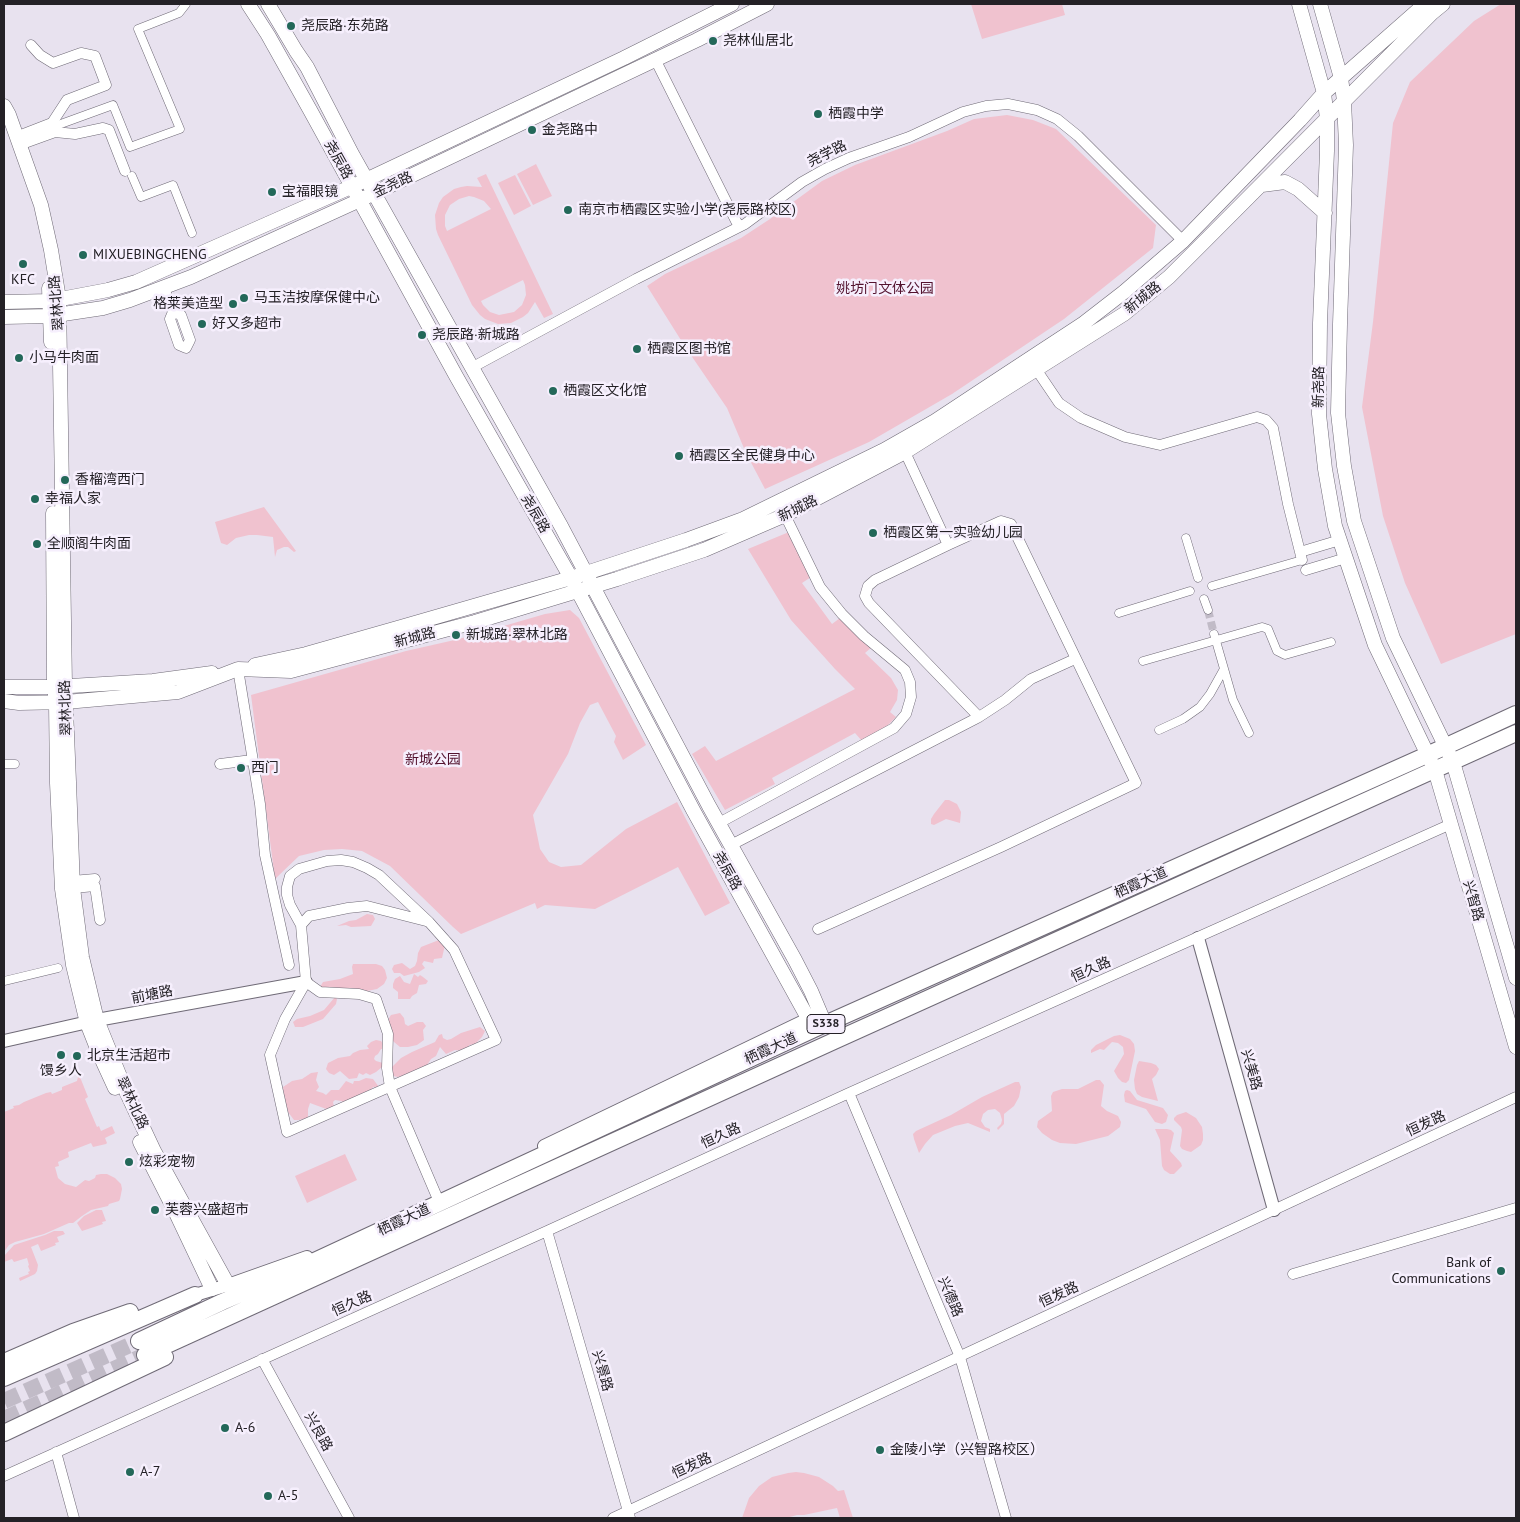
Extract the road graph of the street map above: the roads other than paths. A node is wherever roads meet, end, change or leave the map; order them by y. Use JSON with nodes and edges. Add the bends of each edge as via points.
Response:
{"nodes":[{"id":1,"x":186,"y":4,"type":"edge"},
{"id":2,"x":248,"y":4,"type":"edge"},
{"id":3,"x":268,"y":4,"type":"edge"},
{"id":4,"x":732,"y":4,"type":"edge"},
{"id":5,"x":767,"y":4,"type":"edge"},
{"id":6,"x":1299,"y":4,"type":"edge"},
{"id":7,"x":1320,"y":4,"type":"edge"},
{"id":8,"x":1425,"y":4,"type":"edge"},
{"id":9,"x":1442,"y":4,"type":"edge"},
{"id":10,"x":31,"y":45,"type":"dead end"},
{"id":11,"x":655,"y":59,"type":"junction"},
{"id":12,"x":1340,"y":78,"type":"junction"},
{"id":13,"x":1324,"y":93,"type":"junction"},
{"id":14,"x":1344,"y":101,"type":"junction"},
{"id":15,"x":4,"y":106,"type":"edge"},
{"id":16,"x":1327,"y":118,"type":"junction"},
{"id":17,"x":4,"y":123,"type":"edge"},
{"id":18,"x":18,"y":141,"type":"junction"},
{"id":19,"x":129,"y":173,"type":"joint"},
{"id":20,"x":367,"y":179,"type":"junction"},
{"id":21,"x":1262,"y":185,"type":"junction"},
{"id":22,"x":353,"y":186,"type":"junction"},
{"id":23,"x":375,"y":193,"type":"junction"},
{"id":24,"x":360,"y":200,"type":"junction"},
{"id":25,"x":1325,"y":213,"type":"junction"},
{"id":26,"x":739,"y":227,"type":"junction"},
{"id":27,"x":192,"y":233,"type":"dead end"},
{"id":28,"x":1183,"y":241,"type":"junction"},
{"id":29,"x":164,"y":288,"type":"junction"},
{"id":30,"x":54,"y":300,"type":"junction"},
{"id":31,"x":4,"y":302,"type":"edge"},
{"id":32,"x":172,"y":312,"type":"dead end"},
{"id":33,"x":55,"y":315,"type":"junction"},
{"id":34,"x":4,"y":317,"type":"edge"},
{"id":35,"x":473,"y":367,"type":"junction"},
{"id":36,"x":1036,"y":369,"type":"junction"},
{"id":37,"x":905,"y":452,"type":"junction"},
{"id":38,"x":785,"y":516,"type":"junction"},
{"id":39,"x":1186,"y":538,"type":"dead end"},
{"id":40,"x":1340,"y":540,"type":"junction"},
{"id":41,"x":948,"y":545,"type":"junction"},
{"id":42,"x":1346,"y":558,"type":"junction"},
{"id":43,"x":1303,"y":560,"type":"junction"},
{"id":44,"x":585,"y":573,"type":"junction"},
{"id":45,"x":571,"y":578,"type":"junction"},
{"id":46,"x":1198,"y":578,"type":"dead end"},
{"id":47,"x":592,"y":586,"type":"junction"},
{"id":48,"x":1212,"y":586,"type":"dead end"},
{"id":49,"x":578,"y":591,"type":"junction"},
{"id":50,"x":1190,"y":591,"type":"dead end"},
{"id":51,"x":1204,"y":599,"type":"dead end"},
{"id":52,"x":1208,"y":610,"type":"tunnel mouth"},
{"id":53,"x":1120,"y":613,"type":"dead end"},
{"id":54,"x":1215,"y":637,"type":"junction"},
{"id":55,"x":1331,"y":642,"type":"dead end"},
{"id":56,"x":1075,"y":659,"type":"junction"},
{"id":57,"x":1143,"y":661,"type":"dead end"},
{"id":58,"x":238,"y":669,"type":"junction"},
{"id":59,"x":1224,"y":669,"type":"junction"},
{"id":60,"x":60,"y":686,"type":"junction"},
{"id":61,"x":4,"y":687,"type":"edge"},
{"id":62,"x":4,"y":701,"type":"edge"},
{"id":63,"x":61,"y":703,"type":"junction"},
{"id":64,"x":1516,"y":714,"type":"edge"},
{"id":65,"x":979,"y":717,"type":"junction"},
{"id":66,"x":1159,"y":730,"type":"dead end"},
{"id":67,"x":1249,"y":733,"type":"dead end"},
{"id":68,"x":1516,"y":733,"type":"edge"},
{"id":69,"x":1444,"y":746,"type":"junction"},
{"id":70,"x":1427,"y":755,"type":"junction"},
{"id":71,"x":252,"y":760,"type":"junction"},
{"id":72,"x":1453,"y":762,"type":"junction"},
{"id":73,"x":4,"y":764,"type":"edge"},
{"id":74,"x":15,"y":764,"type":"dead end"},
{"id":75,"x":220,"y":764,"type":"dead end"},
{"id":76,"x":1435,"y":770,"type":"junction"},
{"id":77,"x":718,"y":823,"type":"junction"},
{"id":78,"x":1451,"y":824,"type":"junction"},
{"id":79,"x":731,"y":845,"type":"junction"},
{"id":80,"x":95,"y":879,"type":"dead end"},
{"id":81,"x":72,"y":884,"type":"junction"},
{"id":82,"x":100,"y":920,"type":"dead end"},
{"id":83,"x":429,"y":922,"type":"junction"},
{"id":84,"x":301,"y":925,"type":"junction"},
{"id":85,"x":818,"y":930,"type":"dead end"},
{"id":86,"x":1198,"y":938,"type":"junction"},
{"id":87,"x":289,"y":965,"type":"dead end"},
{"id":88,"x":58,"y":968,"type":"dead end"},
{"id":89,"x":1516,"y":978,"type":"edge"},
{"id":90,"x":4,"y":981,"type":"edge"},
{"id":91,"x":306,"y":982,"type":"junction"},
{"id":92,"x":92,"y":1022,"type":"junction"},
{"id":93,"x":816,"y":1024,"type":"junction"},
{"id":94,"x":4,"y":1041,"type":"edge"},
{"id":95,"x":1516,"y":1047,"type":"edge"},
{"id":96,"x":390,"y":1087,"type":"junction"},
{"id":97,"x":849,"y":1093,"type":"junction"},
{"id":98,"x":1516,"y":1097,"type":"edge"},
{"id":99,"x":437,"y":1197,"type":"junction"},
{"id":100,"x":1516,"y":1208,"type":"edge"},
{"id":101,"x":1274,"y":1210,"type":"junction"},
{"id":102,"x":547,"y":1231,"type":"junction"},
{"id":103,"x":343,"y":1265,"type":"junction"},
{"id":104,"x":1293,"y":1274,"type":"dead end"},
{"id":105,"x":228,"y":1285,"type":"junction"},
{"id":106,"x":212,"y":1289,"type":"junction"},
{"id":107,"x":195,"y":1295,"type":"junction"},
{"id":108,"x":960,"y":1357,"type":"junction"},
{"id":109,"x":262,"y":1359,"type":"junction"},
{"id":110,"x":4,"y":1362,"type":"edge"},
{"id":111,"x":4,"y":1378,"type":"edge"},
{"id":112,"x":4,"y":1432,"type":"edge"},
{"id":113,"x":56,"y":1452,"type":"junction"},
{"id":114,"x":4,"y":1476,"type":"edge"},
{"id":115,"x":629,"y":1515,"type":"edge"},
{"id":116,"x":74,"y":1518,"type":"edge"},
{"id":117,"x":349,"y":1518,"type":"edge"},
{"id":118,"x":612,"y":1518,"type":"edge"},
{"id":119,"x":1006,"y":1518,"type":"edge"}],
"edges":[{"from":1,"to":18,"type":"street","via":[[179,12],[138,28],[180,129],[130,147],[112,105]]},
{"from":2,"to":22,"type":"main road","name":"尧辰路"},
{"from":3,"to":20,"type":"main road","name":"尧辰路","via":[[307,67]]},
{"from":4,"to":20,"type":"main road","name":"金尧路"},
{"from":5,"to":11,"type":"main road","name":"金尧路"},
{"from":6,"to":13,"type":"main road","name":"新尧路"},
{"from":7,"to":12,"type":"main road","name":"新尧路"},
{"from":8,"to":12,"type":"main road","name":"新城路"},
{"from":9,"to":14,"type":"main road","name":"新城路"},
{"from":10,"to":18,"type":"street","via":[[53,63],[81,53],[95,56],[106,86],[67,100],[52,123]]},
{"from":11,"to":23,"type":"main road","name":"金尧路"},
{"from":11,"to":26,"type":"street"},
{"from":12,"to":13,"type":"main road","name":"新城路"},
{"from":12,"to":14,"type":"main road","name":"新尧路"},
{"from":13,"to":16,"type":"main road","name":"新尧路"},
{"from":13,"to":28,"type":"main road","name":"新城路"},
{"from":14,"to":16,"type":"main road","name":"新城路"},
{"from":14,"to":69,"type":"main road","name":"新尧路","via":[[1346,145],[1338,413],[1344,466],[1354,521],[1393,638]]},
{"from":15,"to":18,"type":"main road","name":"翠林北路"},
{"from":16,"to":21,"type":"main road","name":"新城路"},
{"from":16,"to":25,"type":"main road","name":"新尧路"},
{"from":17,"to":30,"type":"main road","name":"翠林北路","via":[[35,210]]},
{"from":18,"to":19,"type":"street","via":[[55,132],[75,134],[103,128],[109,130]]},
{"from":18,"to":30,"type":"main road","name":"翠林北路","via":[[41,205],[51,250]]},
{"from":19,"to":27,"type":"street","via":[[142,197],[173,185]]},
{"from":20,"to":22,"type":"main road","name":"金尧路"},
{"from":20,"to":23,"type":"main road","name":"尧辰路"},
{"from":21,"to":25,"type":"main road","via":[[1285,182]]},
{"from":21,"to":36,"type":"main road","name":"新城路","via":[[1168,276],[1131,307]]},
{"from":22,"to":24,"type":"main road","name":"尧辰路"},
{"from":22,"to":30,"type":"main road","name":"金尧路","via":[[136,282]]},
{"from":23,"to":24,"type":"main road","name":"金尧路"},
{"from":23,"to":35,"type":"main road","name":"尧辰路"},
{"from":24,"to":29,"type":"main road","name":"金尧路"},
{"from":24,"to":45,"type":"main road","name":"尧辰路"},
{"from":25,"to":40,"type":"main road","name":"新尧路","via":[[1319,414],[1325,469]]},
{"from":26,"to":28,"type":"street","name":"尧学路","via":[[802,182],[849,158],[909,137],[963,112],[1008,104],[1037,110],[1057,119]]},
{"from":26,"to":35,"type":"street","name":"尧学路","via":[[636,278]]},
{"from":28,"to":44,"type":"main road","name":"新城路","via":[[1084,323],[935,421],[884,450],[743,519]]},
{"from":29,"to":32,"type":"street"},
{"from":29,"to":33,"type":"main road","name":"金尧路","via":[[103,308]]},
{"from":30,"to":31,"type":"main road","name":"金尧路"},
{"from":30,"to":33,"type":"main road","name":"翠林北路"},
{"from":33,"to":34,"type":"main road","name":"金尧路"},
{"from":33,"to":60,"type":"main road","name":"翠林北路"},
{"from":35,"to":44,"type":"main road","name":"尧辰路"},
{"from":36,"to":37,"type":"main road","name":"新城路"},
{"from":36,"to":43,"type":"street","via":[[1059,403],[1081,418],[1160,446],[1257,417],[1266,420],[1273,428]]},
{"from":37,"to":38,"type":"main road","name":"新城路"},
{"from":37,"to":41,"type":"street"},
{"from":38,"to":47,"type":"main road","name":"新城路","via":[[704,550]]},
{"from":38,"to":77,"type":"street","via":[[820,587],[858,630],[905,670],[911,697],[906,714],[894,728]]},
{"from":39,"to":46,"type":"street"},
{"from":40,"to":42,"type":"main road","name":"新尧路"},
{"from":40,"to":43,"type":"street"},
{"from":41,"to":56,"type":"street","via":[[1001,521],[1011,524]]},
{"from":41,"to":65,"type":"street","via":[[875,580],[868,586],[865,596]]},
{"from":42,"to":43,"type":"street"},
{"from":42,"to":70,"type":"main road","name":"新尧路","via":[[1375,645]]},
{"from":43,"to":48,"type":"street"},
{"from":44,"to":45,"type":"main road","name":"新城路"},
{"from":44,"to":47,"type":"main road","name":"尧辰路"},
{"from":45,"to":49,"type":"main road","name":"尧辰路"},
{"from":45,"to":60,"type":"main road","name":"新城路","via":[[265,663],[153,681]]},
{"from":47,"to":49,"type":"main road","name":"新城路"},
{"from":47,"to":77,"type":"main road","name":"尧辰路"},
{"from":49,"to":58,"type":"main road","name":"新城路","via":[[291,671]]},
{"from":49,"to":93,"type":"main road","name":"尧辰路","via":[[693,810]]},
{"from":50,"to":53,"type":"street"},
{"from":51,"to":52,"type":"street"},
{"from":54,"to":55,"type":"street","via":[[1262,627],[1268,629],[1277,651],[1285,656]]},
{"from":54,"to":57,"type":"street"},
{"from":54,"to":59,"type":"street"},
{"from":56,"to":65,"type":"street","via":[[1031,679]]},
{"from":56,"to":85,"type":"street","via":[[1136,784]]},
{"from":58,"to":63,"type":"main road","name":"新城路","via":[[178,692]]},
{"from":58,"to":71,"type":"street"},
{"from":59,"to":66,"type":"street","via":[[1200,707]]},
{"from":59,"to":67,"type":"street","via":[[1233,700]]},
{"from":60,"to":61,"type":"main road","name":"新城路"},
{"from":60,"to":63,"type":"main road","name":"翠林北路"},
{"from":62,"to":63,"type":"main road","name":"新城路"},
{"from":63,"to":81,"type":"main road","name":"翠林北路"},
{"from":63,"to":92,"type":"main road","name":"翠林北路","via":[[57,792],[62,888],[73,965]]},
{"from":64,"to":69,"type":"main road","name":"栖霞大道","number":"S338"},
{"from":65,"to":79,"type":"street"},
{"from":68,"to":72,"type":"main road","name":"栖霞大道","number":"S338"},
{"from":69,"to":70,"type":"main road","name":"栖霞大道","number":"S338"},
{"from":69,"to":72,"type":"main road","name":"兴智路"},
{"from":70,"to":76,"type":"main road","name":"兴智路"},
{"from":70,"to":93,"type":"main road","name":"栖霞大道","number":"S338"},
{"from":71,"to":75,"type":"street"},
{"from":71,"to":87,"type":"street","via":[[269,879]]},
{"from":72,"to":76,"type":"main road","name":"栖霞大道","number":"S338"},
{"from":72,"to":89,"type":"main road","name":"兴智路"},
{"from":73,"to":74,"type":"street"},
{"from":76,"to":78,"type":"main road","name":"兴智路"},
{"from":76,"to":103,"type":"main road","name":"栖霞大道","number":"S338"},
{"from":77,"to":79,"type":"main road","name":"尧辰路"},
{"from":78,"to":86,"type":"street","name":"恒久路"},
{"from":78,"to":95,"type":"main road","name":"兴智路"},
{"from":79,"to":93,"type":"main road","name":"尧辰路","via":[[811,991]]},
{"from":80,"to":81,"type":"street"},
{"from":81,"to":82,"type":"street","via":[[95,886]]},
{"from":81,"to":92,"type":"main road","name":"翠林北路"},
{"from":83,"to":84,"type":"street","via":[[367,906],[309,916]]},
{"from":83,"to":84,"type":"street","via":[[379,875],[342,860],[299,869],[290,876],[287,895]]},
{"from":83,"to":96,"type":"street","via":[[454,950],[496,1040]]},
{"from":84,"to":91,"type":"street"},
{"from":86,"to":97,"type":"street","name":"恒久路"},
{"from":86,"to":101,"type":"street","name":"兴美路"},
{"from":88,"to":90,"type":"street"},
{"from":91,"to":92,"type":"street","name":"前塘路"},
{"from":91,"to":96,"type":"street","via":[[320,992],[359,994],[376,999],[388,1034]]},
{"from":91,"to":96,"type":"street","via":[[270,1055],[287,1132]]},
{"from":92,"to":94,"type":"street","name":"前塘路"},
{"from":92,"to":105,"type":"main road","name":"翠林北路","via":[[154,1150]]},
{"from":92,"to":106,"type":"main road","name":"翠林北路","via":[[98,1051]]},
{"from":93,"to":99,"type":"street"},
{"from":93,"to":103,"type":"main road","name":"栖霞大道","number":"S338","via":[[222,1302],[142,1348]]},
{"from":96,"to":99,"type":"street"},
{"from":97,"to":102,"type":"street","name":"恒久路"},
{"from":97,"to":108,"type":"street","name":"兴德路"},
{"from":98,"to":101,"type":"street","name":"恒发路"},
{"from":99,"to":105,"type":"street","via":[[304,1258]]},
{"from":100,"to":104,"type":"street"},
{"from":101,"to":108,"type":"street","name":"恒发路"},
{"from":102,"to":109,"type":"street","name":"恒久路"},
{"from":102,"to":115,"type":"street","name":"兴景路"},
{"from":103,"to":112,"type":"main road","via":[[265,1310]]},
{"from":105,"to":106,"type":"street"},
{"from":106,"to":107,"type":"street"},
{"from":107,"to":110,"type":"main road","via":[[153,1304],[73,1332]]},
{"from":107,"to":111,"type":"main road"},
{"from":108,"to":115,"type":"street","name":"恒发路"},
{"from":108,"to":119,"type":"street","name":"兴德路"},
{"from":109,"to":113,"type":"street","name":"恒久路"},
{"from":109,"to":117,"type":"street","name":"兴良路"},
{"from":113,"to":114,"type":"street","name":"恒久路"},
{"from":113,"to":116,"type":"street"},
{"from":115,"to":118,"type":"street","name":"恒发路"}]}
